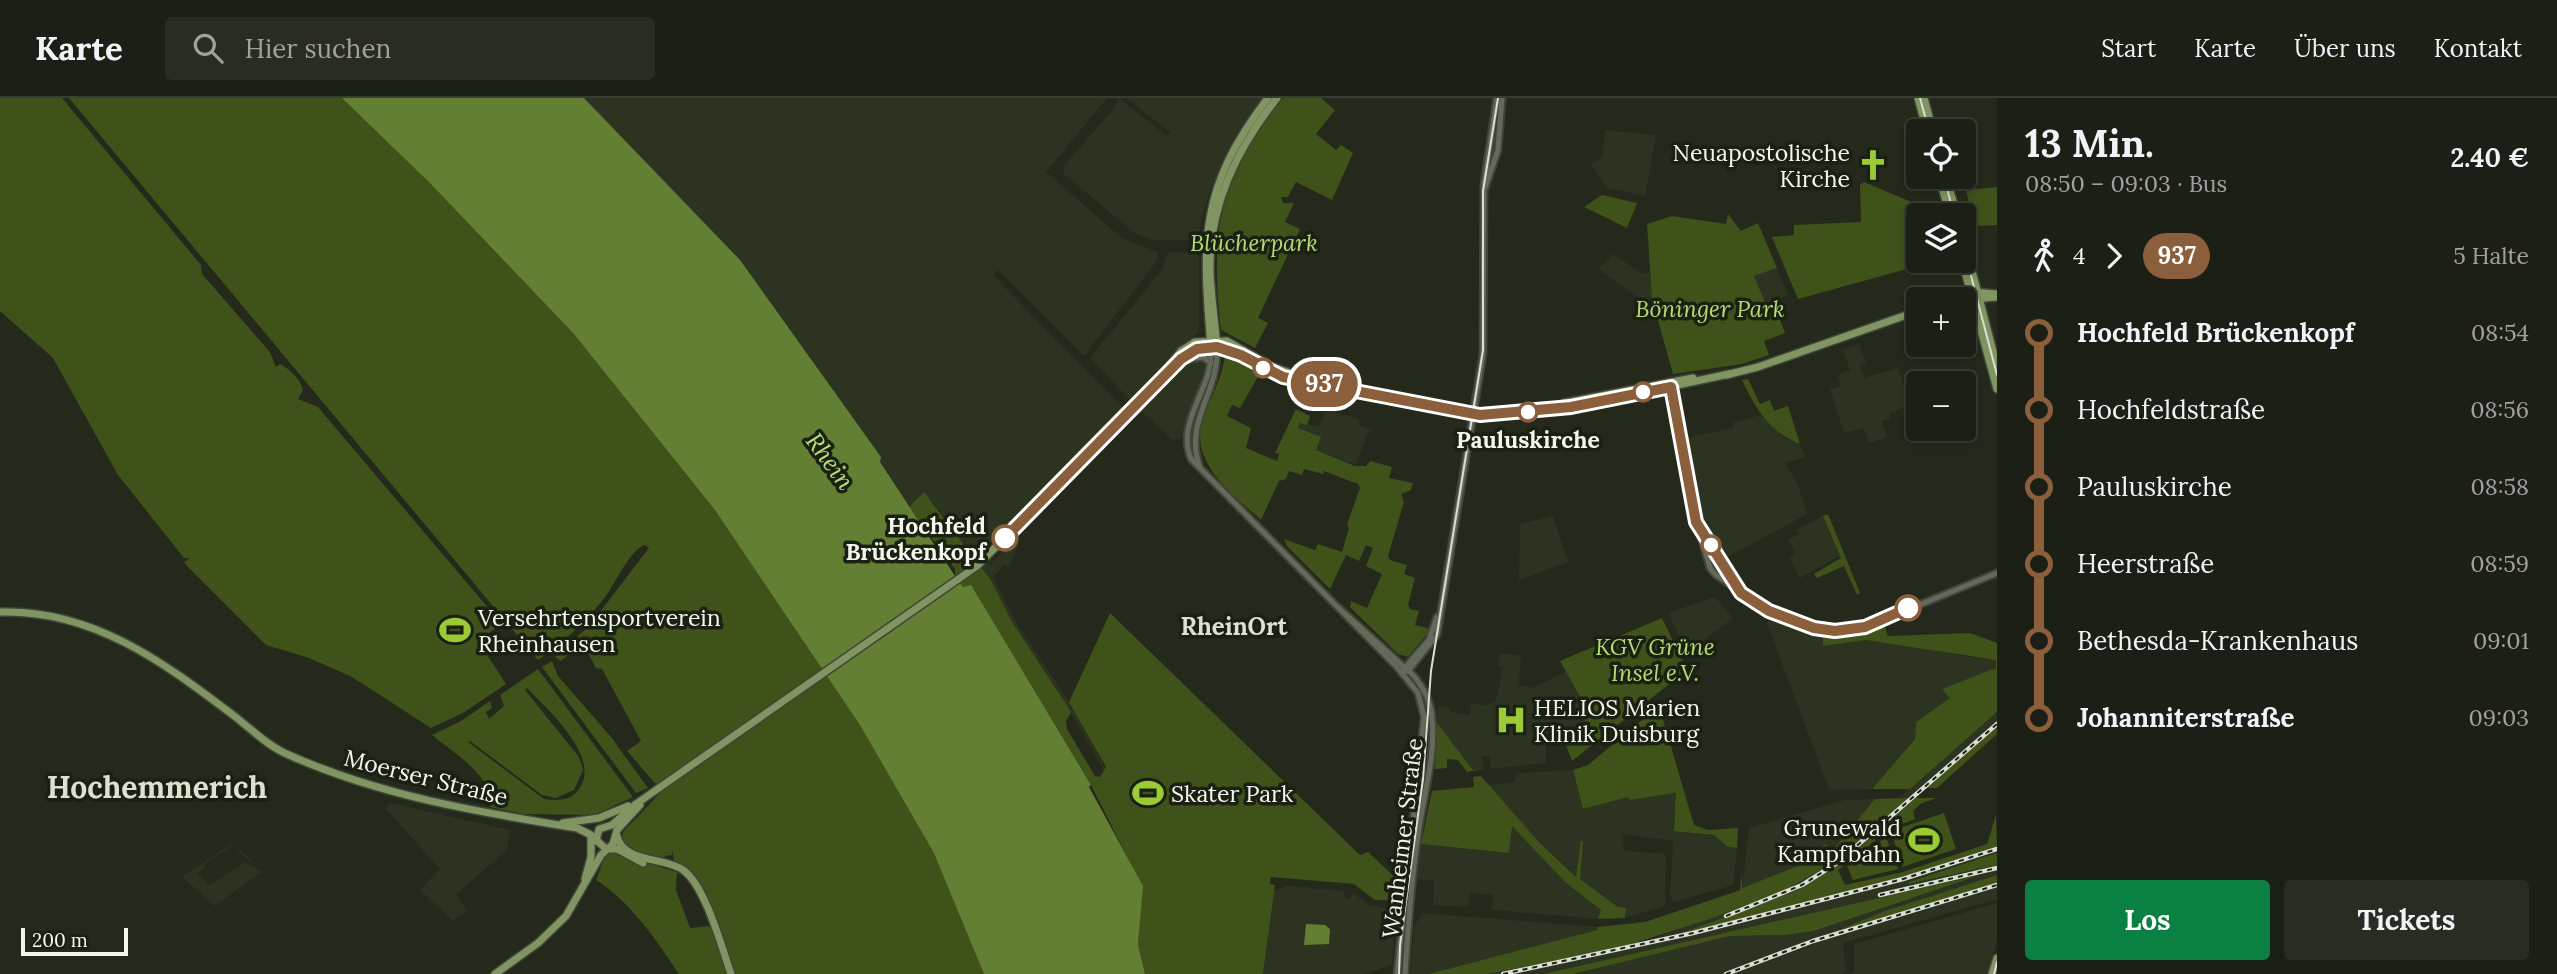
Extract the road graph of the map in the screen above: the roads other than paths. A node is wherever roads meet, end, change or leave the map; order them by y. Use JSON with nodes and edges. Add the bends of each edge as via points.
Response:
{"nodes":[{"id":1,"x":1268,"y":98,"type":"edge"},
{"id":2,"x":1277,"y":98,"type":"edge"},
{"id":3,"x":1497,"y":98,"type":"edge"},
{"id":4,"x":1502,"y":98,"type":"edge"},
{"id":5,"x":1918,"y":98,"type":"edge"},
{"id":6,"x":1924,"y":98,"type":"edge"},
{"id":7,"x":1924,"y":119,"type":"edge"},
{"id":8,"x":1930,"y":119,"type":"edge"},
{"id":9,"x":1484,"y":191,"type":"junction"},
{"id":10,"x":1974,"y":273,"type":"edge"},
{"id":11,"x":1980,"y":295,"type":"junction"},
{"id":12,"x":1997,"y":295,"type":"edge"},
{"id":13,"x":1976,"y":296,"type":"edge"},
{"id":14,"x":1906,"y":315,"type":"edge"},
{"id":15,"x":1208,"y":316,"type":"junction"},
{"id":16,"x":1976,"y":322,"type":"edge"},
{"id":17,"x":1195,"y":342,"type":"junction"},
{"id":18,"x":1214,"y":343,"type":"junction"},
{"id":19,"x":1176,"y":364,"type":"junction"},
{"id":20,"x":1211,"y":364,"type":"junction"},
{"id":21,"x":1997,"y":367,"type":"edge"},
{"id":22,"x":1160,"y":378,"type":"junction"},
{"id":23,"x":1670,"y":384,"type":"junction"},
{"id":24,"x":1997,"y":389,"type":"edge"},
{"id":25,"x":1473,"y":413,"type":"junction"},
{"id":26,"x":1201,"y":471,"type":"junction"},
{"id":27,"x":1696,"y":522,"type":"junction"},
{"id":28,"x":1995,"y":573,"type":"edge"},
{"id":29,"x":1741,"y":593,"type":"junction"},
{"id":30,"x":1339,"y":608,"type":"junction"},
{"id":31,"x":1441,"y":609,"type":"junction"},
{"id":32,"x":0,"y":612,"type":"edge"},
{"id":33,"x":1405,"y":670,"type":"junction"},
{"id":34,"x":650,"y":794,"type":"junction"},
{"id":35,"x":620,"y":822,"type":"junction"},
{"id":36,"x":550,"y":824,"type":"junction"},
{"id":37,"x":593,"y":838,"type":"junction"},
{"id":38,"x":606,"y":849,"type":"junction"},
{"id":39,"x":701,"y":897,"type":"junction"},
{"id":40,"x":571,"y":907,"type":"junction"},
{"id":41,"x":1997,"y":958,"type":"edge"},
{"id":42,"x":495,"y":974,"type":"edge"},
{"id":43,"x":731,"y":974,"type":"edge"},
{"id":44,"x":1397,"y":974,"type":"edge"},
{"id":45,"x":1405,"y":974,"type":"edge"},
{"id":46,"x":1992,"y":974,"type":"edge"}],
"edges":[{"from":1,"to":15,"type":"main road","via":[[1234,150],[1210,213],[1204,274]]},
{"from":2,"to":18,"type":"main road","via":[[1239,152],[1216,214],[1210,274]]},
{"from":3,"to":9,"type":"street"},
{"from":4,"to":9,"type":"street","via":[[1494,162]]},
{"from":5,"to":7,"type":"main road"},
{"from":6,"to":8,"type":"main road"},
{"from":9,"to":25,"type":"street","via":[[1484,342]]},
{"from":10,"to":11,"type":"main road"},
{"from":11,"to":12,"type":"main road"},
{"from":11,"to":13,"type":"main road"},
{"from":11,"to":21,"type":"main road"},
{"from":14,"to":23,"type":"main road","via":[[1728,374]]},
{"from":15,"to":17,"type":"main road","via":[[1203,334]]},
{"from":15,"to":18,"type":"main road"},
{"from":16,"to":24,"type":"main road"},
{"from":17,"to":18,"type":"main road"},
{"from":17,"to":22,"type":"main road","via":[[1181,351]]},
{"from":18,"to":19,"type":"main road","via":[[1189,352]]},
{"from":18,"to":20,"type":"street"},
{"from":18,"to":25,"type":"main road","via":[[1233,343],[1273,367],[1319,383]]},
{"from":18,"to":26,"type":"street","via":[[1214,384],[1194,435]]},
{"from":19,"to":20,"type":"street","via":[[1198,357]]},
{"from":19,"to":22,"type":"main road"},
{"from":20,"to":26,"type":"street","via":[[1208,383],[1187,431],[1189,454]]},
{"from":22,"to":34,"type":"main road","via":[[983,561]]},
{"from":23,"to":25,"type":"main road","via":[[1571,407]]},
{"from":23,"to":27,"type":"street"},
{"from":25,"to":31,"type":"street"},
{"from":26,"to":30,"type":"street"},
{"from":27,"to":29,"type":"street"},
{"from":27,"to":29,"type":"street","via":[[1712,572]]},
{"from":28,"to":29,"type":"street","via":[[1850,631],[1814,628],[1769,611]]},
{"from":30,"to":33,"type":"street"},
{"from":30,"to":33,"type":"street"},
{"from":31,"to":33,"type":"street","via":[[1429,640]]},
{"from":31,"to":33,"type":"street","via":[[1436,640]]},
{"from":32,"to":36,"type":"main road","name":"Moerser Straße","via":[[66,620],[134,645],[296,758],[402,795]]},
{"from":33,"to":44,"type":"street","name":"Wanheimer Straße","via":[[1424,717]]},
{"from":33,"to":45,"type":"street","name":"Wanheimer Straße","via":[[1428,698],[1433,726]]},
{"from":34,"to":35,"type":"main road"},
{"from":34,"to":36,"type":"main road","name":"Moerser Straße","via":[[599,818]]},
{"from":35,"to":37,"type":"main road","via":[[601,824]]},
{"from":35,"to":38,"type":"main road","via":[[613,844]]},
{"from":35,"to":39,"type":"main road","via":[[619,843],[638,856],[683,870],[694,880]]},
{"from":36,"to":37,"type":"main road","name":"Moerser Straße","via":[[576,828]]},
{"from":37,"to":38,"type":"main road"},
{"from":37,"to":40,"type":"main road","via":[[590,866]]},
{"from":38,"to":39,"type":"main road","via":[[677,871]]},
{"from":38,"to":40,"type":"main road"},
{"from":39,"to":43,"type":"main road"},
{"from":40,"to":42,"type":"main road","via":[[538,943]]},
{"from":41,"to":46,"type":"main road"}]}
